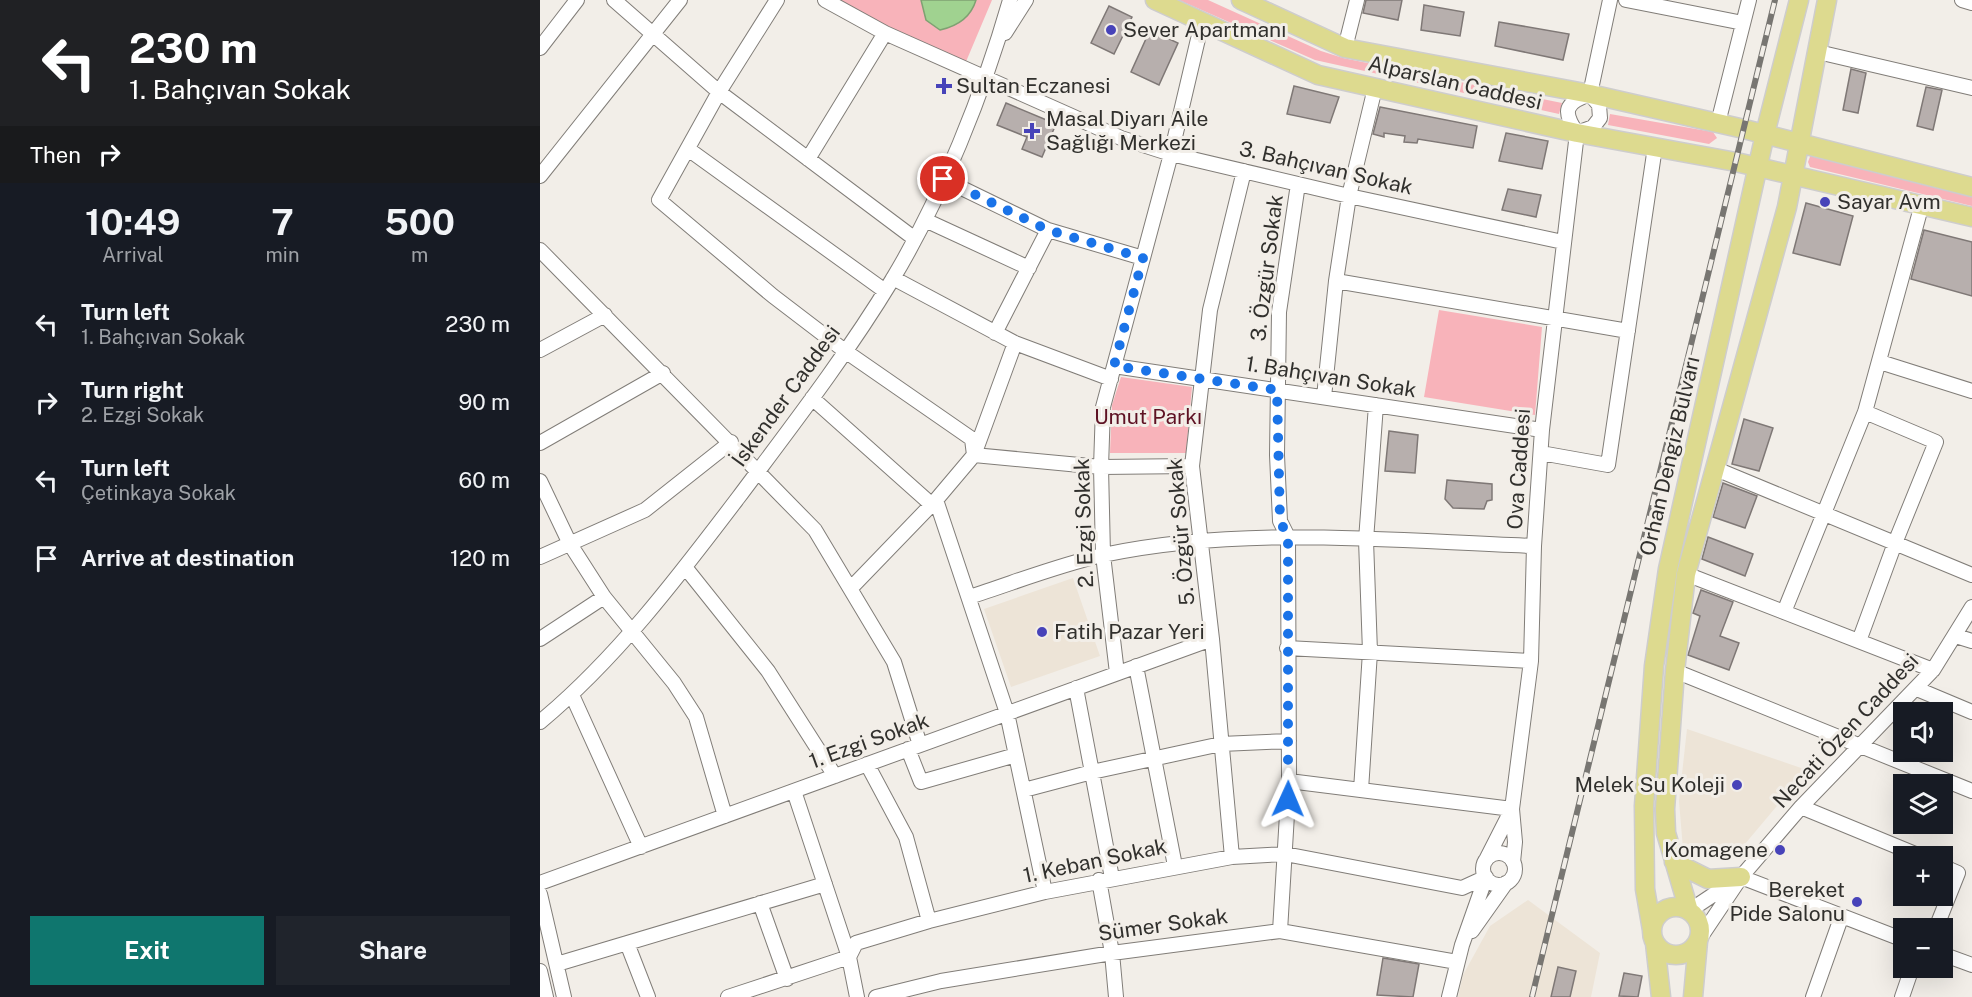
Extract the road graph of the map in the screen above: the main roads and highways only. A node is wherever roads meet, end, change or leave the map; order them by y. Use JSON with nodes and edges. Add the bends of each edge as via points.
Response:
{"nodes":[{"id":1,"x":1155,"y":0,"type":"edge"},
{"id":2,"x":1241,"y":0,"type":"edge"},
{"id":3,"x":1799,"y":0,"type":"edge"},
{"id":4,"x":1827,"y":0,"type":"edge"},
{"id":5,"x":1765,"y":134,"type":"junction"},
{"id":6,"x":1800,"y":143,"type":"junction"},
{"id":7,"x":1758,"y":168,"type":"junction"},
{"id":8,"x":1793,"y":176,"type":"junction"},
{"id":9,"x":1972,"y":187,"type":"edge"},
{"id":10,"x":1972,"y":217,"type":"edge"},
{"id":11,"x":1674,"y":862,"type":"junction"},
{"id":12,"x":1741,"y":877,"type":"road end"},
{"id":13,"x":1689,"y":911,"type":"junction"},
{"id":14,"x":1654,"y":936,"type":"junction"},
{"id":15,"x":1698,"y":941,"type":"junction"},
{"id":16,"x":1661,"y":997,"type":"edge"},
{"id":17,"x":1692,"y":997,"type":"edge"}],
"edges":[{"from":1,"to":7,"type":"main road","name":"Alparslan Caddesi","via":[[1318,75],[1577,133]]},
{"from":2,"to":5,"type":"main road","name":"Alparslan Caddesi","via":[[1345,48],[1590,94]]},
{"from":3,"to":5,"type":"main road","name":"Orhan Dengiz Bulvarı"},
{"from":4,"to":6,"type":"main road","name":"Orhan Dengiz Bulvarı"},
{"from":5,"to":6,"type":"main road","name":"Alparslan Caddesi"},
{"from":5,"to":7,"type":"main road","name":"Orhan Dengiz Bulvarı"},
{"from":6,"to":8,"type":"main road","name":"Orhan Dengiz Bulvarı"},
{"from":6,"to":9,"type":"main road","name":"Alparslan Caddesi"},
{"from":7,"to":8,"type":"main road","name":"Alparslan Caddesi"},
{"from":7,"to":14,"type":"main road","name":"Orhan Dengiz Bulvarı","via":[[1668,569],[1654,666],[1643,848],[1645,889]]},
{"from":8,"to":10,"type":"main road","name":"Alparslan Caddesi"},
{"from":8,"to":11,"type":"main road","name":"Orhan Dengiz Bulvarı","via":[[1686,574],[1665,809],[1666,833]]},
{"from":11,"to":12,"type":"main road","via":[[1708,879]]},
{"from":11,"to":13,"type":"main road","name":"Orhan Dengiz Bulvarı"},
{"from":13,"to":14,"type":"main road","via":[[1665,910],[1654,922]]},
{"from":13,"to":15,"type":"main road","name":"Orhan Dengiz Bulvarı","via":[[1698,921]]},
{"from":14,"to":15,"type":"main road","via":[[1666,953],[1681,955]]},
{"from":14,"to":16,"type":"main road","name":"Orhan Dengiz Bulvarı"},
{"from":15,"to":17,"type":"main road","name":"Orhan Dengiz Bulvarı"}]}
